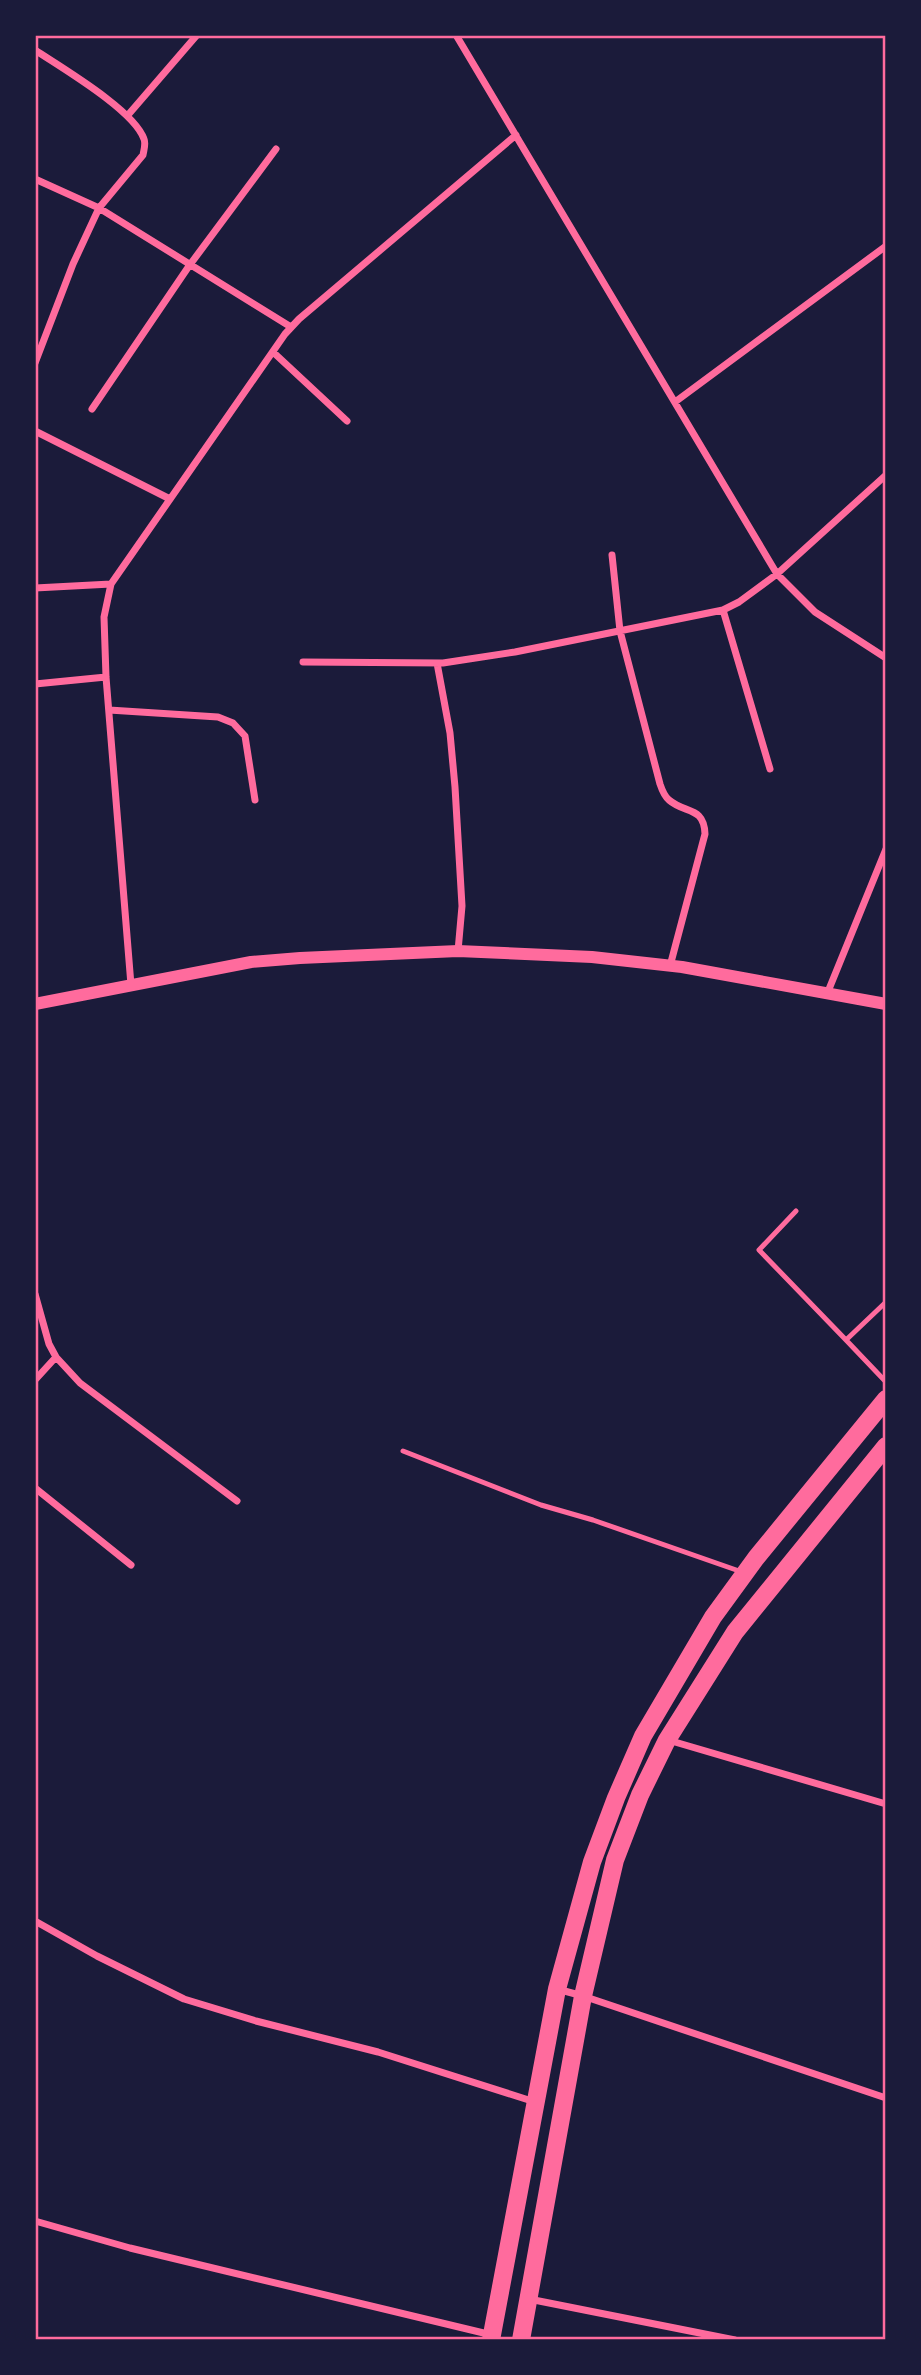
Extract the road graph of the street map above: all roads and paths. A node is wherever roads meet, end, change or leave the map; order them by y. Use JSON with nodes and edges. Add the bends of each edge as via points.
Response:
{"nodes":[{"id":1,"x":197,"y":35,"type":"edge"},
{"id":2,"x":456,"y":35,"type":"edge"},
{"id":3,"x":35,"y":50,"type":"edge"},
{"id":4,"x":128,"y":115,"type":"junction"},
{"id":5,"x":516,"y":135,"type":"junction"},
{"id":6,"x":276,"y":149,"type":"dead end"},
{"id":7,"x":35,"y":179,"type":"edge"},
{"id":8,"x":99,"y":208,"type":"junction"},
{"id":9,"x":886,"y":246,"type":"edge"},
{"id":10,"x":189,"y":266,"type":"junction"},
{"id":11,"x":291,"y":327,"type":"junction"},
{"id":12,"x":273,"y":352,"type":"junction"},
{"id":13,"x":35,"y":363,"type":"edge"},
{"id":14,"x":675,"y":402,"type":"junction"},
{"id":15,"x":92,"y":409,"type":"dead end"},
{"id":16,"x":346,"y":421,"type":"dead end"},
{"id":17,"x":35,"y":431,"type":"edge"},
{"id":18,"x":886,"y":475,"type":"edge"},
{"id":19,"x":170,"y":499,"type":"junction"},
{"id":20,"x":612,"y":555,"type":"dead end"},
{"id":21,"x":777,"y":574,"type":"junction"},
{"id":22,"x":111,"y":584,"type":"junction"},
{"id":23,"x":35,"y":588,"type":"edge"},
{"id":24,"x":723,"y":610,"type":"junction"},
{"id":25,"x":620,"y":631,"type":"junction"},
{"id":26,"x":886,"y":658,"type":"edge"},
{"id":27,"x":303,"y":662,"type":"dead end"},
{"id":28,"x":438,"y":663,"type":"junction"},
{"id":29,"x":106,"y":677,"type":"junction"},
{"id":30,"x":35,"y":684,"type":"edge"},
{"id":31,"x":109,"y":710,"type":"junction"},
{"id":32,"x":770,"y":769,"type":"dead end"},
{"id":33,"x":255,"y":800,"type":"dead end"},
{"id":34,"x":886,"y":849,"type":"edge"},
{"id":35,"x":458,"y":951,"type":"junction"},
{"id":36,"x":670,"y":966,"type":"junction"},
{"id":37,"x":131,"y":985,"type":"junction"},
{"id":38,"x":827,"y":994,"type":"junction"},
{"id":39,"x":35,"y":1004,"type":"edge"},
{"id":40,"x":886,"y":1004,"type":"edge"},
{"id":41,"x":796,"y":1211,"type":"dead end"},
{"id":42,"x":35,"y":1294,"type":"edge"},
{"id":43,"x":886,"y":1302,"type":"edge"},
{"id":44,"x":846,"y":1340,"type":"junction"},
{"id":45,"x":56,"y":1357,"type":"junction"},
{"id":46,"x":35,"y":1380,"type":"edge"},
{"id":47,"x":886,"y":1382,"type":"edge"},
{"id":48,"x":886,"y":1399,"type":"edge"},
{"id":49,"x":886,"y":1446,"type":"edge"},
{"id":50,"x":403,"y":1451,"type":"dead end"},
{"id":51,"x":35,"y":1488,"type":"edge"},
{"id":52,"x":237,"y":1501,"type":"dead end"},
{"id":53,"x":131,"y":1565,"type":"dead end"},
{"id":54,"x":745,"y":1573,"type":"junction"},
{"id":55,"x":667,"y":1740,"type":"junction"},
{"id":56,"x":886,"y":1804,"type":"edge"},
{"id":57,"x":35,"y":1921,"type":"edge"},
{"id":58,"x":557,"y":1989,"type":"junction"},
{"id":59,"x":583,"y":1996,"type":"junction"},
{"id":60,"x":886,"y":2098,"type":"edge"},
{"id":61,"x":535,"y":2102,"type":"junction"},
{"id":62,"x":35,"y":2221,"type":"edge"},
{"id":63,"x":528,"y":2298,"type":"junction"},
{"id":64,"x":492,"y":2338,"type":"edge"},
{"id":65,"x":521,"y":2340,"type":"edge"},
{"id":66,"x":735,"y":2340,"type":"edge"}],
"edges":[{"from":1,"to":4,"type":"street"},
{"from":2,"to":5,"type":"street"},
{"from":3,"to":4,"type":"street"},
{"from":4,"to":8,"type":"street","via":[[144,138],[143,155]]},
{"from":5,"to":11,"type":"street"},
{"from":5,"to":14,"type":"street"},
{"from":6,"to":10,"type":"street"},
{"from":7,"to":8,"type":"street"},
{"from":8,"to":10,"type":"street"},
{"from":8,"to":13,"type":"street"},
{"from":9,"to":14,"type":"street"},
{"from":10,"to":11,"type":"street"},
{"from":10,"to":15,"type":"street"},
{"from":11,"to":12,"type":"street"},
{"from":12,"to":16,"type":"street"},
{"from":12,"to":19,"type":"street"},
{"from":14,"to":21,"type":"street"},
{"from":17,"to":19,"type":"street"},
{"from":18,"to":21,"type":"street"},
{"from":19,"to":22,"type":"street"},
{"from":20,"to":25,"type":"street"},
{"from":21,"to":24,"type":"street"},
{"from":21,"to":26,"type":"street","via":[[815,612]]},
{"from":22,"to":23,"type":"street"},
{"from":22,"to":29,"type":"street","via":[[104,617]]},
{"from":24,"to":25,"type":"street"},
{"from":24,"to":32,"type":"street"},
{"from":25,"to":28,"type":"street"},
{"from":25,"to":36,"type":"street","via":[[664,795],[698,814],[704,823],[705,834]]},
{"from":27,"to":28,"type":"street"},
{"from":28,"to":35,"type":"street","via":[[454,776],[462,905]]},
{"from":29,"to":30,"type":"street"},
{"from":29,"to":31,"type":"street"},
{"from":31,"to":33,"type":"street","via":[[218,717],[233,723],[245,736]]},
{"from":31,"to":37,"type":"street"},
{"from":34,"to":38,"type":"street"},
{"from":35,"to":36,"type":"street"},
{"from":35,"to":37,"type":"street","via":[[251,962]]},
{"from":36,"to":38,"type":"street"},
{"from":37,"to":39,"type":"street"},
{"from":38,"to":40,"type":"street"},
{"from":41,"to":44,"type":"lane","via":[[759,1250]]},
{"from":42,"to":45,"type":"street"},
{"from":43,"to":44,"type":"lane"},
{"from":44,"to":47,"type":"lane"},
{"from":45,"to":46,"type":"street"},
{"from":45,"to":52,"type":"street","via":[[80,1383]]},
{"from":48,"to":54,"type":"main road"},
{"from":49,"to":55,"type":"main road","via":[[735,1632]]},
{"from":50,"to":54,"type":"lane","via":[[541,1505]]},
{"from":51,"to":53,"type":"street"},
{"from":54,"to":58,"type":"main road","via":[[643,1736],[592,1861]]},
{"from":55,"to":56,"type":"street"},
{"from":55,"to":59,"type":"main road","via":[[615,1860]]},
{"from":57,"to":61,"type":"street","via":[[184,1999],[378,2052]]},
{"from":58,"to":59,"type":"street"},
{"from":58,"to":61,"type":"main road"},
{"from":59,"to":60,"type":"street"},
{"from":59,"to":63,"type":"main road"},
{"from":61,"to":64,"type":"main road"},
{"from":62,"to":64,"type":"street"},
{"from":63,"to":65,"type":"main road"},
{"from":63,"to":66,"type":"street"}]}
